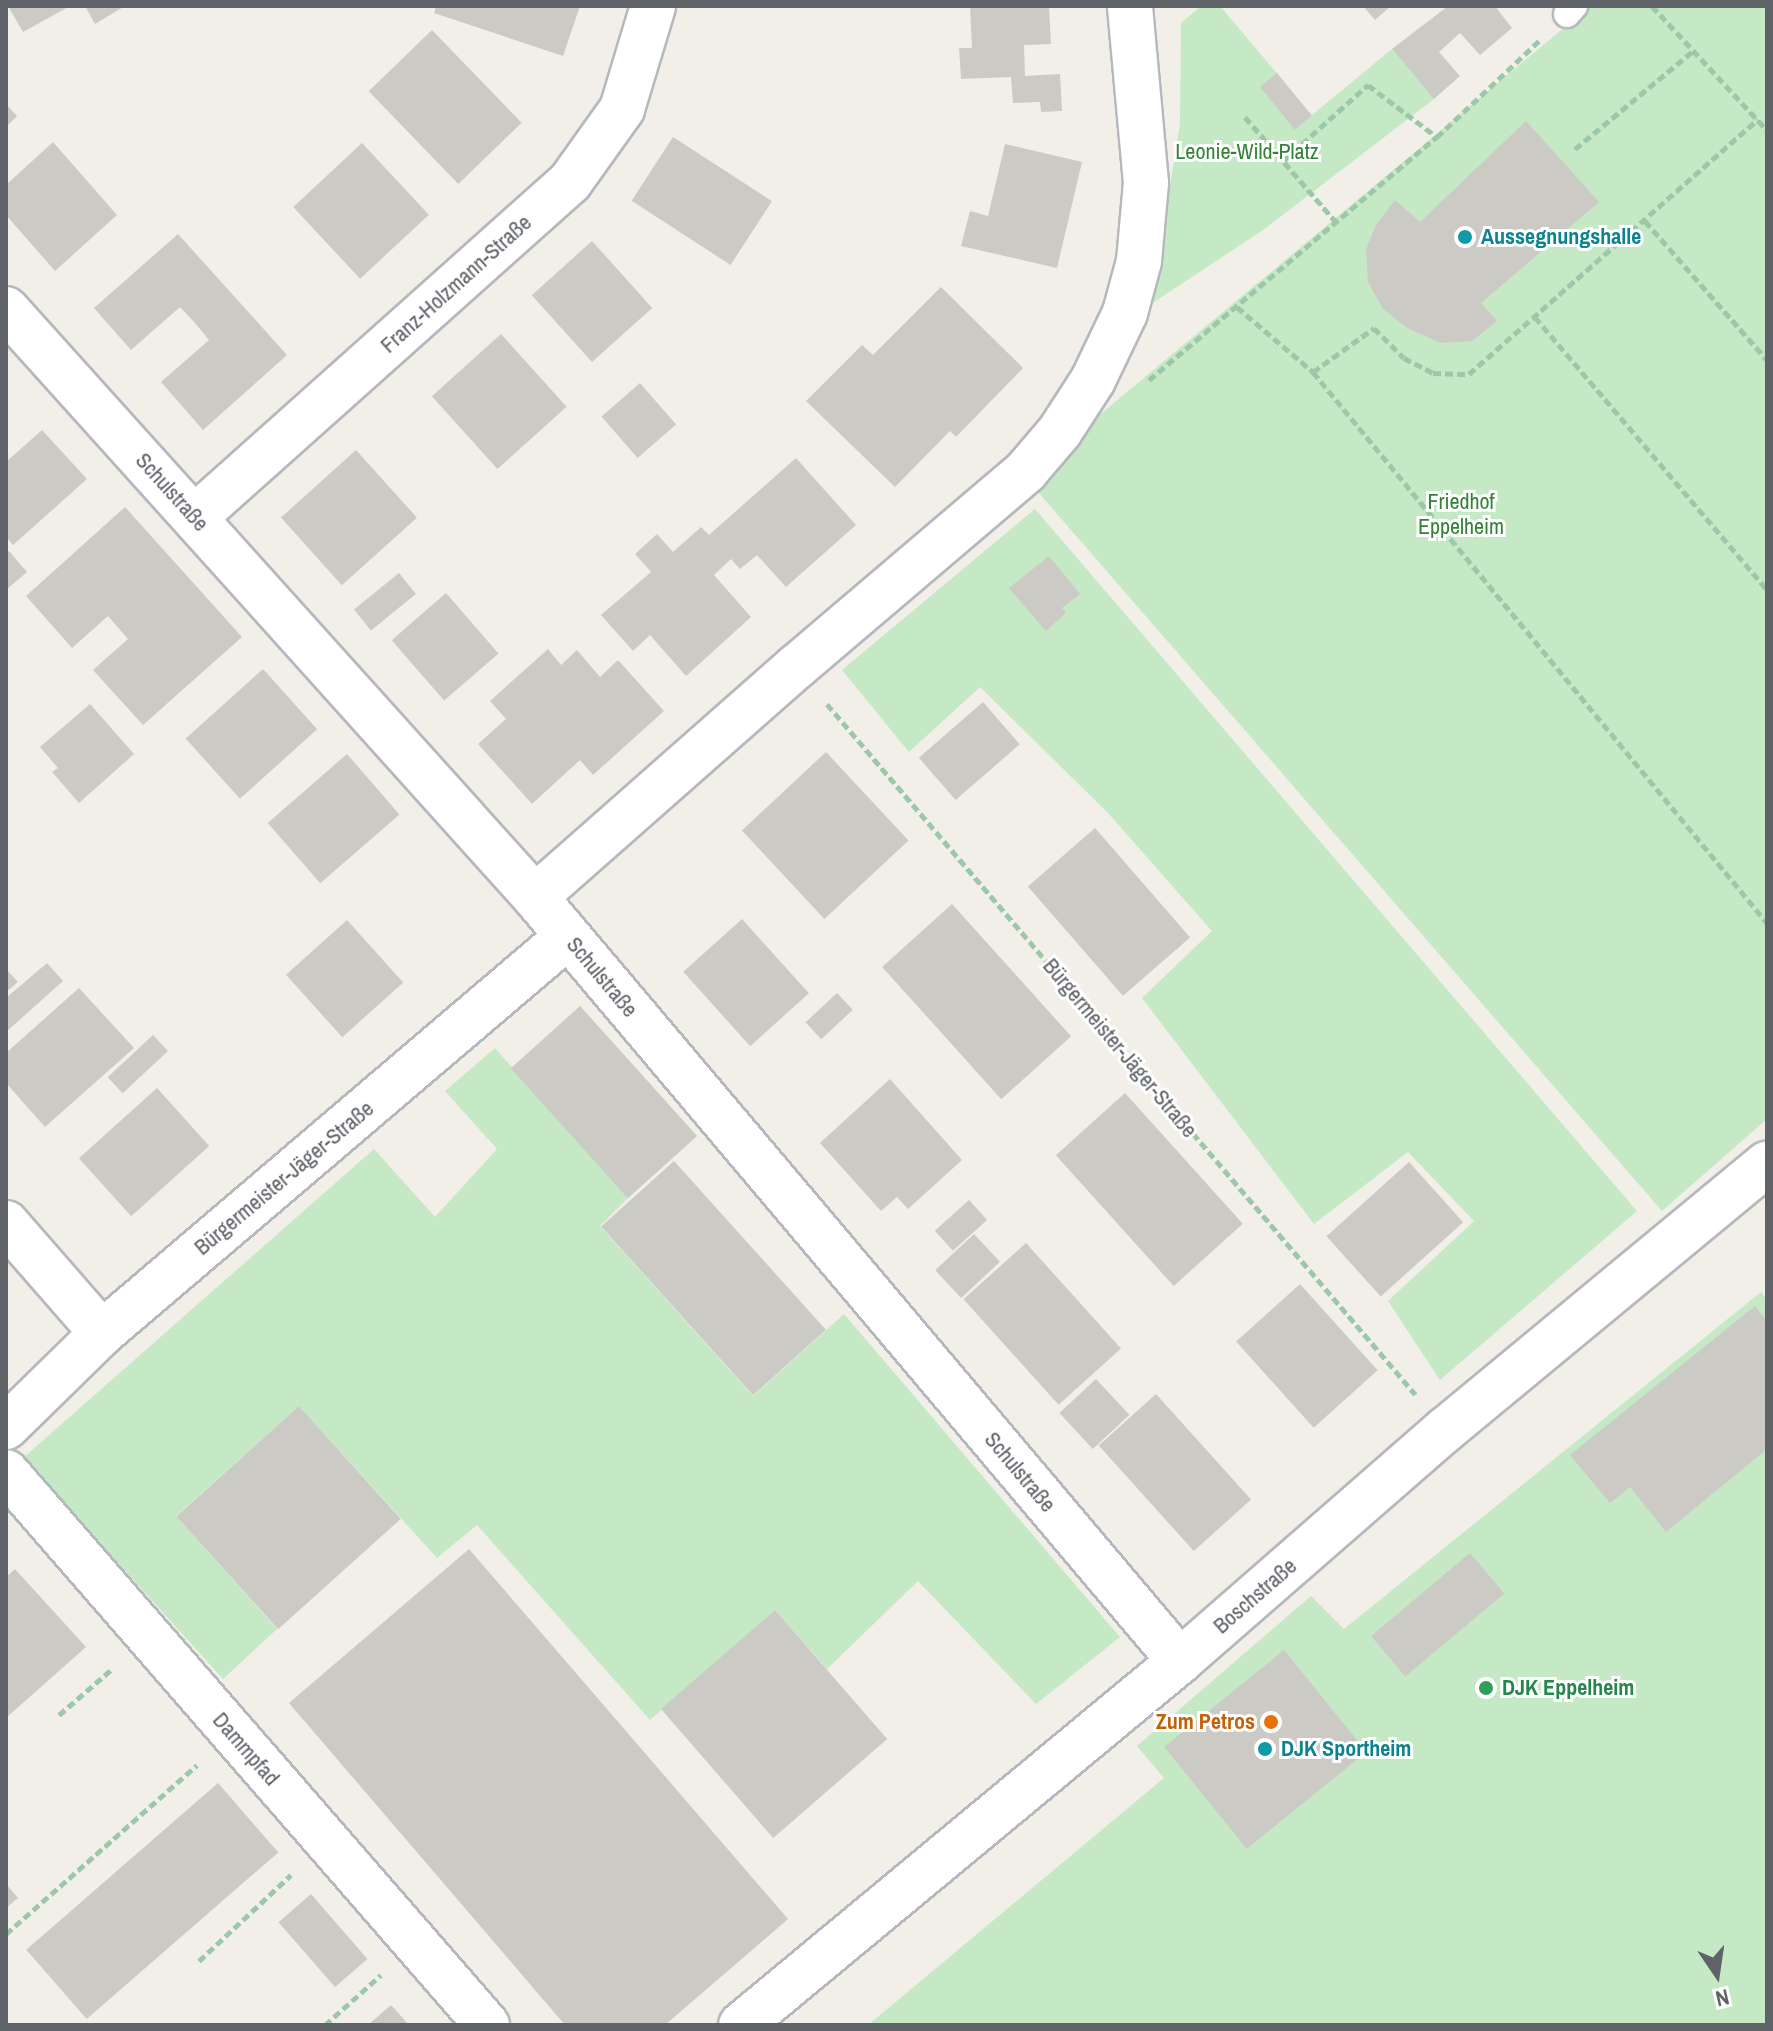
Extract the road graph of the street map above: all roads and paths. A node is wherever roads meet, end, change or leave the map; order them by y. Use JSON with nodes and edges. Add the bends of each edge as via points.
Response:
{"nodes":[{"id":1,"x":653,"y":6,"type":"edge"},
{"id":2,"x":1130,"y":6,"type":"edge"},
{"id":3,"x":1652,"y":6,"type":"edge"},
{"id":4,"x":1571,"y":10,"type":"edge"},
{"id":5,"x":1693,"y":51,"type":"junction"},
{"id":6,"x":1245,"y":117,"type":"dead end"},
{"id":7,"x":1758,"y":119,"type":"junction"},
{"id":8,"x":1767,"y":130,"type":"edge"},
{"id":9,"x":1437,"y":137,"type":"junction"},
{"id":10,"x":1575,"y":149,"type":"dead end"},
{"id":11,"x":1284,"y":160,"type":"junction"},
{"id":12,"x":1645,"y":221,"type":"junction"},
{"id":13,"x":1336,"y":222,"type":"junction"},
{"id":14,"x":1237,"y":307,"type":"junction"},
{"id":15,"x":6,"y":309,"type":"edge"},
{"id":16,"x":1535,"y":317,"type":"junction"},
{"id":17,"x":1767,"y":360,"type":"edge"},
{"id":18,"x":1313,"y":372,"type":"junction"},
{"id":19,"x":1146,"y":382,"type":"dead end"},
{"id":20,"x":195,"y":517,"type":"junction"},
{"id":21,"x":1767,"y":590,"type":"edge"},
{"id":22,"x":796,"y":667,"type":"junction"},
{"id":23,"x":535,"y":897,"type":"junction"},
{"id":24,"x":1767,"y":923,"type":"edge"},
{"id":25,"x":568,"y":936,"type":"junction"},
{"id":26,"x":1767,"y":1164,"type":"edge"},
{"id":27,"x":6,"y":1223,"type":"edge"},
{"id":28,"x":102,"y":1333,"type":"junction"},
{"id":29,"x":6,"y":1427,"type":"edge"},
{"id":30,"x":1445,"y":1430,"type":"junction"},
{"id":31,"x":6,"y":1472,"type":"edge"},
{"id":32,"x":149,"y":1636,"type":"junction"},
{"id":33,"x":1180,"y":1661,"type":"junction"},
{"id":34,"x":59,"y":1715,"type":"dead end"},
{"id":35,"x":233,"y":1734,"type":"junction"},
{"id":36,"x":328,"y":1842,"type":"junction"},
{"id":37,"x":6,"y":1934,"type":"edge"},
{"id":38,"x":417,"y":1944,"type":"junction"},
{"id":39,"x":199,"y":1961,"type":"dead end"},
{"id":40,"x":747,"y":2023,"type":"edge"},
{"id":41,"x":325,"y":2025,"type":"edge"},
{"id":42,"x":487,"y":2025,"type":"edge"}],
"edges":[{"from":1,"to":20,"type":"street","name":"Franz-Holzmann-Straße","via":[[622,109],[570,182]]},
{"from":2,"to":22,"type":"street","via":[[1146,183],[1139,261],[1125,313],[1093,380],[1026,471]]},
{"from":3,"to":5,"type":"path"},
{"from":4,"to":9,"type":"path"},
{"from":5,"to":7,"type":"path"},
{"from":5,"to":10,"type":"path"},
{"from":6,"to":11,"type":"path"},
{"from":7,"to":8,"type":"path"},
{"from":7,"to":12,"type":"path"},
{"from":9,"to":11,"type":"path","via":[[1368,85]]},
{"from":9,"to":13,"type":"path"},
{"from":11,"to":13,"type":"path"},
{"from":12,"to":16,"type":"path"},
{"from":12,"to":17,"type":"path"},
{"from":13,"to":14,"type":"path"},
{"from":14,"to":18,"type":"path"},
{"from":14,"to":19,"type":"path"},
{"from":15,"to":20,"type":"street","name":"Schulstraße"},
{"from":16,"to":18,"type":"path","via":[[1469,374],[1433,373],[1404,358],[1374,328]]},
{"from":16,"to":21,"type":"path"},
{"from":18,"to":24,"type":"path"},
{"from":20,"to":23,"type":"street","name":"Schulstraße"},
{"from":22,"to":23,"type":"street"},
{"from":22,"to":30,"type":"path","name":"Bürgermeister-Jäger-Straße"},
{"from":23,"to":25,"type":"street","name":"Schulstraße"},
{"from":25,"to":28,"type":"street","name":"Bürgermeister-Jäger-Straße"},
{"from":25,"to":33,"type":"street","name":"Schulstraße"},
{"from":26,"to":30,"type":"street","name":"Boschstraße"},
{"from":27,"to":28,"type":"street"},
{"from":28,"to":29,"type":"street","name":"Bürgermeister-Jäger-Straße"},
{"from":30,"to":33,"type":"street","name":"Boschstraße"},
{"from":31,"to":32,"type":"street","name":"Dammpfad"},
{"from":32,"to":34,"type":"path"},
{"from":32,"to":35,"type":"street","name":"Dammpfad"},
{"from":33,"to":40,"type":"street","name":"Boschstraße"},
{"from":35,"to":36,"type":"street","name":"Dammpfad"},
{"from":35,"to":37,"type":"path"},
{"from":36,"to":38,"type":"street","name":"Dammpfad"},
{"from":36,"to":39,"type":"path"},
{"from":38,"to":41,"type":"path"},
{"from":38,"to":42,"type":"street","name":"Dammpfad"}]}
